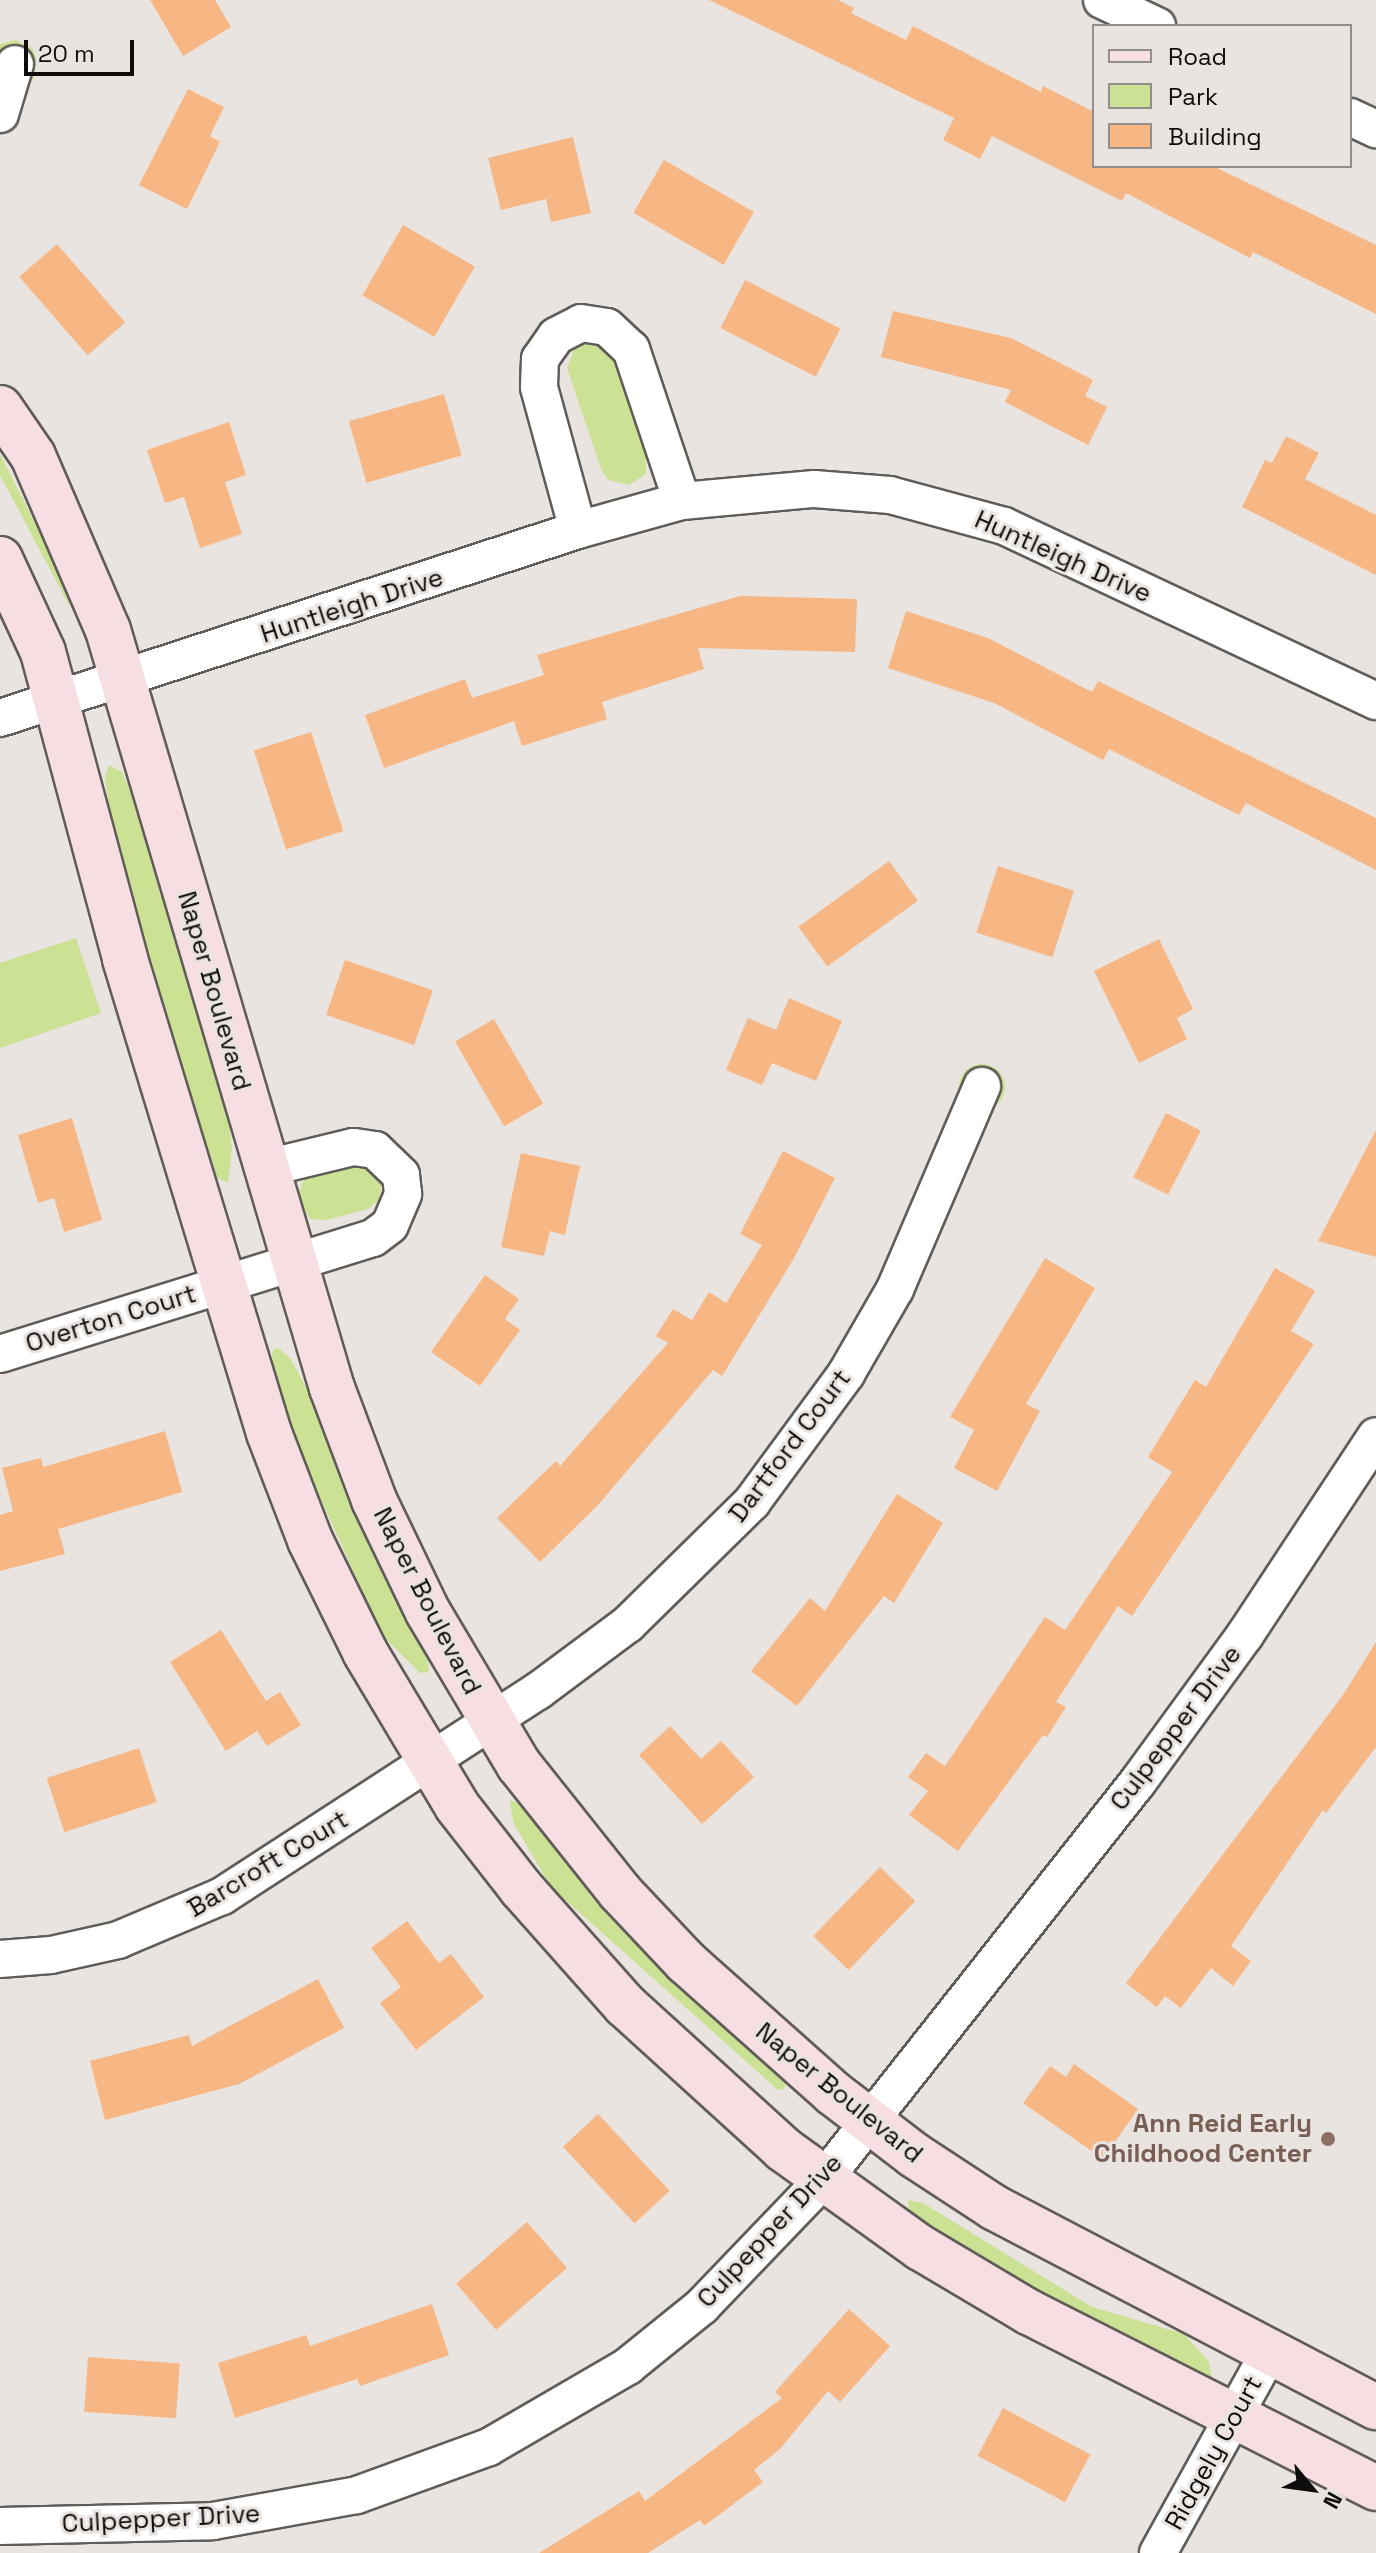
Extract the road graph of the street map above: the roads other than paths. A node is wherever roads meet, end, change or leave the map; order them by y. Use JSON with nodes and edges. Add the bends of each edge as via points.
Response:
{"nodes":[{"id":1,"x":1102,"y":0,"type":"edge"},
{"id":2,"x":1153,"y":24,"type":"edge"},
{"id":3,"x":15,"y":64,"type":"dead end"},
{"id":4,"x":0,"y":114,"type":"edge"},
{"id":5,"x":1352,"y":118,"type":"edge"},
{"id":6,"x":1376,"y":129,"type":"edge"},
{"id":7,"x":0,"y":408,"type":"edge"},
{"id":8,"x":682,"y":501,"type":"junction"},
{"id":9,"x":578,"y":530,"type":"junction"},
{"id":10,"x":0,"y":559,"type":"edge"},
{"id":11,"x":124,"y":679,"type":"junction"},
{"id":12,"x":58,"y":701,"type":"junction"},
{"id":13,"x":1376,"y":701,"type":"edge"},
{"id":14,"x":0,"y":718,"type":"edge"},
{"id":15,"x":982,"y":1086,"type":"dead end"},
{"id":16,"x":266,"y":1168,"type":"junction"},
{"id":17,"x":293,"y":1259,"type":"junction"},
{"id":18,"x":221,"y":1285,"type":"junction"},
{"id":19,"x":0,"y":1354,"type":"edge"},
{"id":20,"x":1376,"y":1436,"type":"edge"},
{"id":21,"x":491,"y":1722,"type":"junction"},
{"id":22,"x":430,"y":1762,"type":"junction"},
{"id":23,"x":0,"y":1959,"type":"edge"},
{"id":24,"x":868,"y":2120,"type":"junction"},
{"id":25,"x":824,"y":2179,"type":"junction"},
{"id":26,"x":1269,"y":2353,"type":"junction"},
{"id":27,"x":1376,"y":2407,"type":"edge"},
{"id":28,"x":1233,"y":2417,"type":"junction"},
{"id":29,"x":1376,"y":2488,"type":"edge"},
{"id":30,"x":0,"y":2526,"type":"edge"},
{"id":31,"x":1158,"y":2553,"type":"edge"}],
"edges":[{"from":1,"to":2,"type":"street"},
{"from":3,"to":4,"type":"street"},
{"from":5,"to":6,"type":"street"},
{"from":7,"to":11,"type":"main road","name":"Naper Boulevard","via":[[33,456],[91,581]]},
{"from":8,"to":9,"type":"street","name":"Huntleigh Drive"},
{"from":8,"to":9,"type":"street","via":[[631,349],[607,327],[581,323],[556,336],[540,359],[539,387]]},
{"from":8,"to":13,"type":"street","name":"Huntleigh Drive","via":[[814,489],[938,505],[1004,526]]},
{"from":9,"to":11,"type":"street","name":"Huntleigh Drive"},
{"from":10,"to":12,"type":"main road","via":[[32,624]]},
{"from":11,"to":12,"type":"street","name":"Huntleigh Drive"},
{"from":11,"to":16,"type":"main road","name":"Naper Boulevard"},
{"from":12,"to":14,"type":"street","name":"Huntleigh Drive"},
{"from":12,"to":18,"type":"main road","via":[[125,959]]},
{"from":15,"to":21,"type":"street","name":"Dartford Court","via":[[895,1289],[797,1446],[752,1502],[639,1614]]},
{"from":16,"to":17,"type":"main road","name":"Naper Boulevard"},
{"from":16,"to":17,"type":"street","name":"Overton Court","via":[[353,1147],[375,1150],[401,1175],[403,1194],[390,1225],[373,1238]]},
{"from":17,"to":18,"type":"street","name":"Overton Court"},
{"from":17,"to":21,"type":"main road","name":"Naper Boulevard","via":[[374,1500],[428,1612]]},
{"from":18,"to":19,"type":"street","name":"Overton Court"},
{"from":18,"to":22,"type":"main road","via":[[310,1540],[365,1652]]},
{"from":20,"to":24,"type":"street","name":"Culpepper Drive","via":[[1245,1635],[1137,1783]]},
{"from":21,"to":22,"type":"street","name":"Dartford Court"},
{"from":21,"to":24,"type":"main road","name":"Naper Boulevard","via":[[560,1820],[686,1962]]},
{"from":22,"to":23,"type":"street","name":"Barcroft Court","via":[[222,1896],[178,1918],[51,1955]]},
{"from":22,"to":25,"type":"main road","via":[[521,1888],[625,2005],[730,2104]]},
{"from":24,"to":25,"type":"street","name":"Culpepper Drive"},
{"from":24,"to":26,"type":"main road","name":"Naper Boulevard","via":[[995,2208]]},
{"from":25,"to":28,"type":"main road","via":[[921,2248],[1016,2304]]},
{"from":25,"to":30,"type":"street","name":"Culpepper Drive","via":[[702,2306],[628,2366],[489,2447],[357,2495],[278,2512],[165,2524]]},
{"from":26,"to":27,"type":"main road","name":"Naper Boulevard"},
{"from":26,"to":28,"type":"street","name":"Ridgely Court"},
{"from":28,"to":29,"type":"main road"},
{"from":28,"to":31,"type":"street","name":"Ridgely Court"}]}
